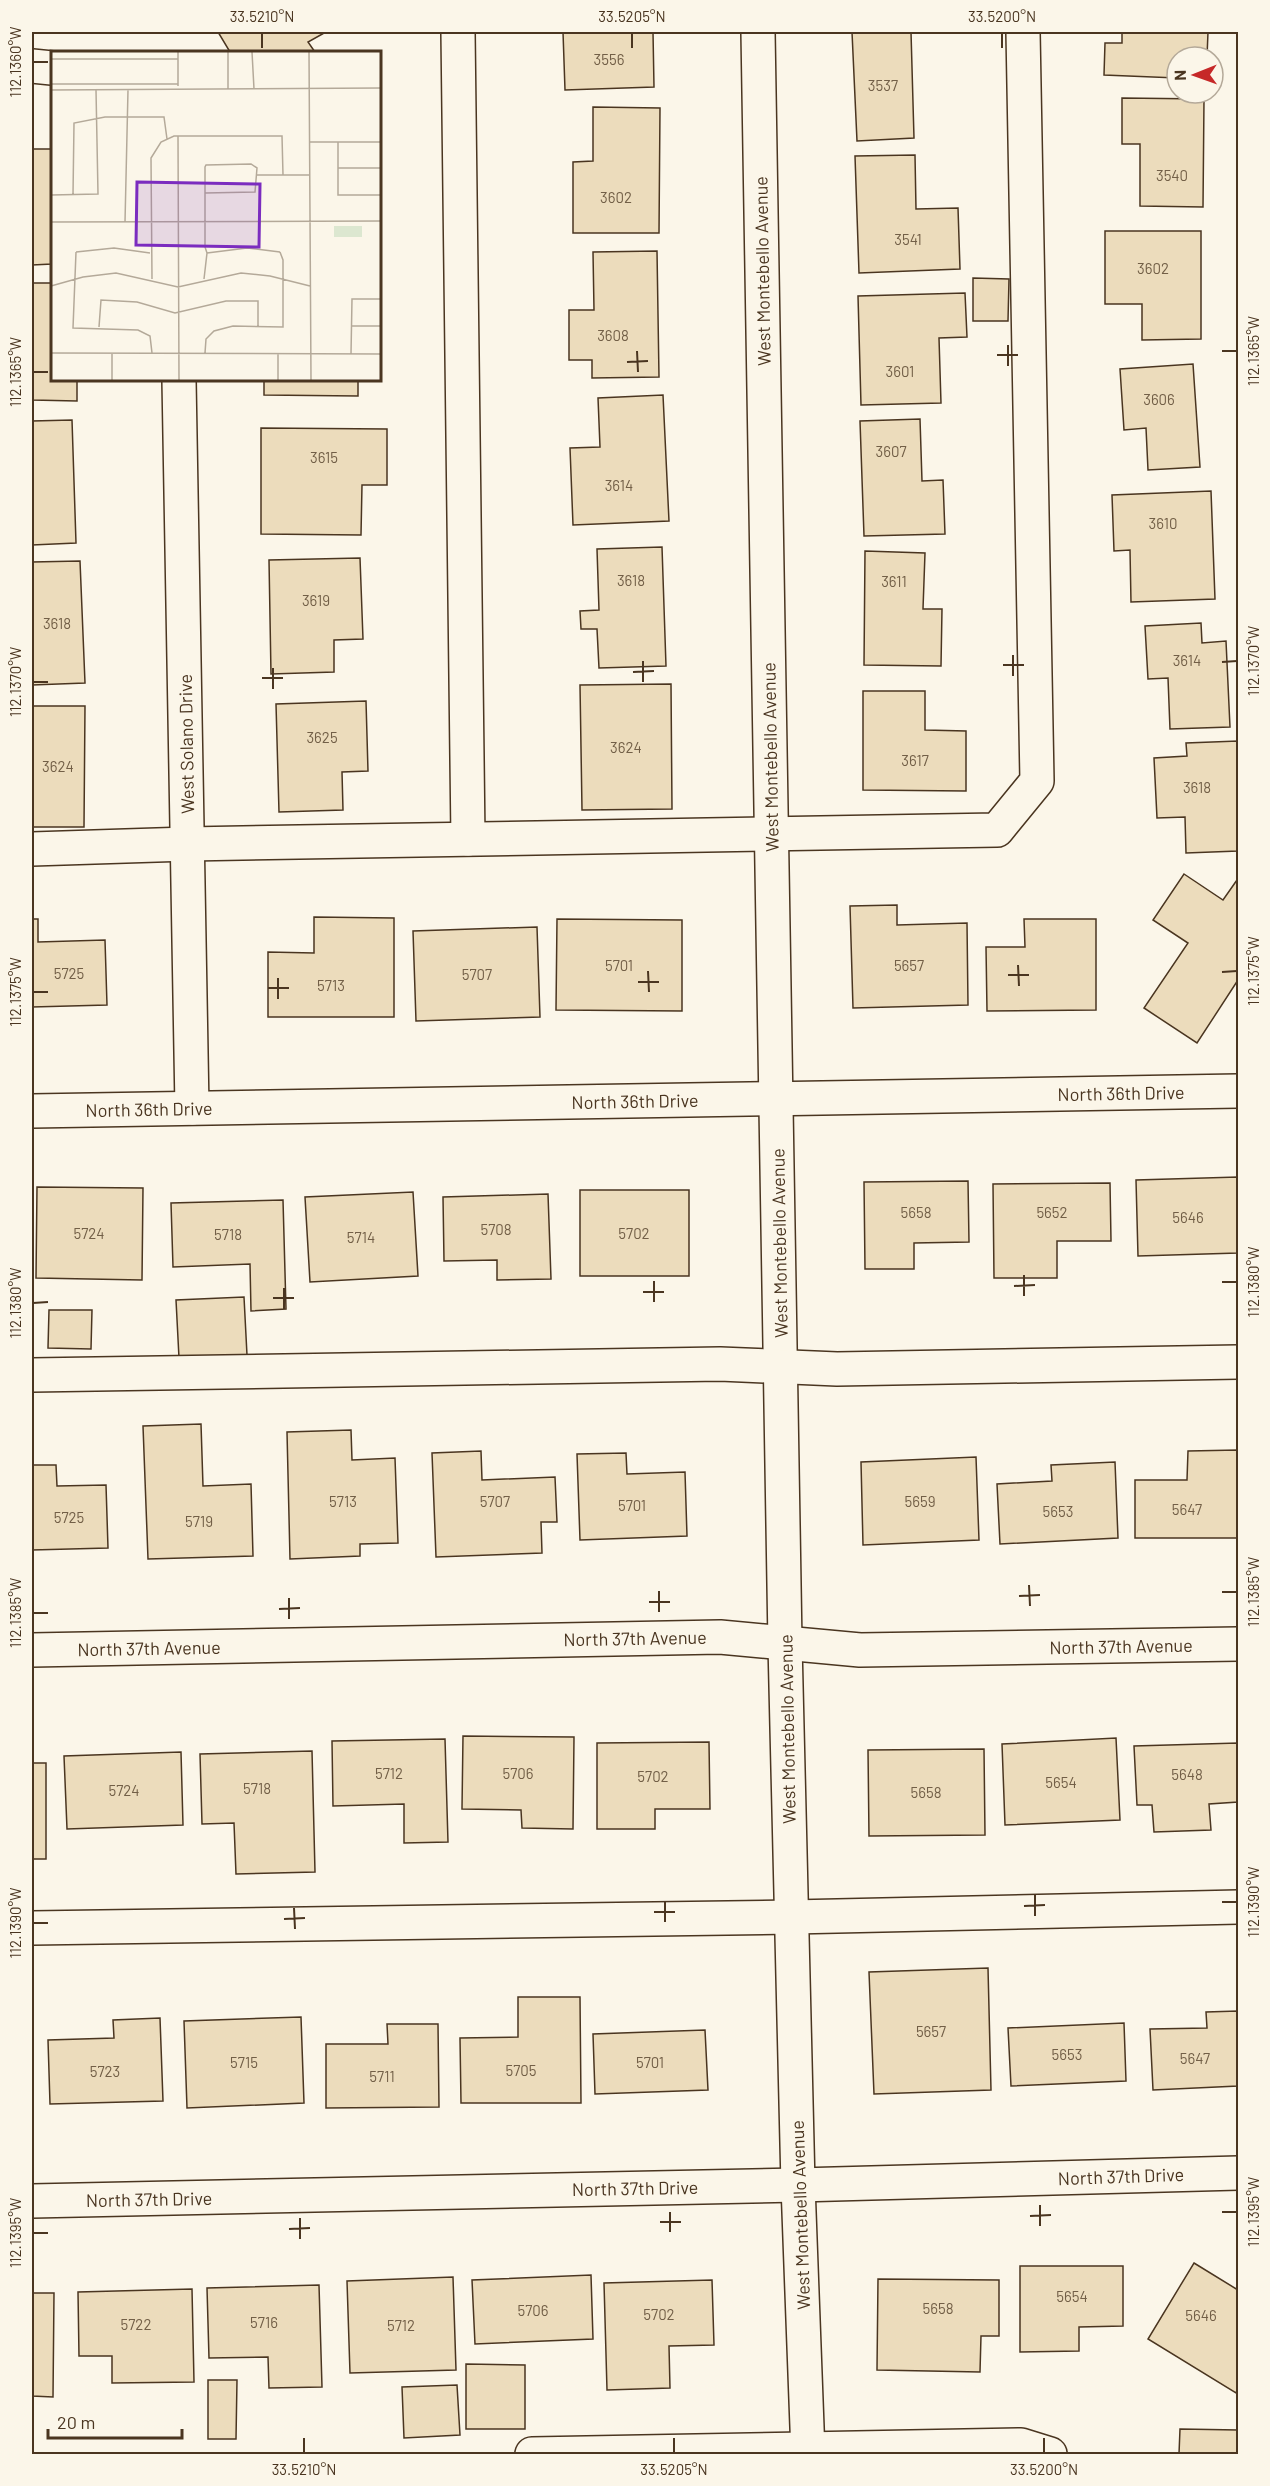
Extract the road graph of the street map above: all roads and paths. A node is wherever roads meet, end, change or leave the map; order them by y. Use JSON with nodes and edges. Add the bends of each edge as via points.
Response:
{"nodes":[{"id":1,"x":458,"y":32,"type":"edge"},
{"id":2,"x":758,"y":32,"type":"edge"},
{"id":3,"x":1023,"y":32,"type":"edge"},
{"id":4,"x":32,"y":66,"type":"edge"},
{"id":5,"x":51,"y":68,"type":"edge"},
{"id":6,"x":179,"y":381,"type":"edge"},
{"id":7,"x":772,"y":834,"type":"junction"},
{"id":8,"x":468,"y":839,"type":"junction"},
{"id":9,"x":188,"y":844,"type":"junction"},
{"id":10,"x":32,"y":849,"type":"edge"},
{"id":11,"x":1239,"y":1091,"type":"edge"},
{"id":12,"x":776,"y":1099,"type":"junction"},
{"id":13,"x":192,"y":1108,"type":"junction"},
{"id":14,"x":32,"y":1111,"type":"edge"},
{"id":15,"x":1239,"y":1362,"type":"edge"},
{"id":16,"x":781,"y":1366,"type":"junction"},
{"id":17,"x":32,"y":1375,"type":"edge"},
{"id":18,"x":785,"y":1644,"type":"junction"},
{"id":19,"x":1239,"y":1644,"type":"edge"},
{"id":20,"x":32,"y":1650,"type":"edge"},
{"id":21,"x":1239,"y":1907,"type":"edge"},
{"id":22,"x":792,"y":1917,"type":"junction"},
{"id":23,"x":32,"y":1928,"type":"edge"},
{"id":24,"x":1239,"y":2173,"type":"edge"},
{"id":25,"x":798,"y":2185,"type":"junction"},
{"id":26,"x":32,"y":2201,"type":"edge"},
{"id":27,"x":808,"y":2452,"type":"edge"},
{"id":28,"x":532,"y":2454,"type":"edge"},
{"id":29,"x":1050,"y":2454,"type":"edge"}],
"edges":[{"from":1,"to":8,"type":"street"},
{"from":2,"to":7,"type":"street","name":"West Montebello Avenue"},
{"from":3,"to":7,"type":"street","via":[[1038,781],[997,830]]},
{"from":4,"to":5,"type":"street"},
{"from":6,"to":9,"type":"street","name":"West Solano Drive"},
{"from":7,"to":8,"type":"street"},
{"from":7,"to":12,"type":"street","name":"West Montebello Avenue"},
{"from":8,"to":9,"type":"street"},
{"from":9,"to":10,"type":"street"},
{"from":9,"to":13,"type":"street","name":"West Solano Drive"},
{"from":11,"to":12,"type":"street","name":"North 36th Drive"},
{"from":12,"to":13,"type":"street","name":"North 36th Drive"},
{"from":12,"to":16,"type":"street","name":"West Montebello Avenue"},
{"from":13,"to":14,"type":"street","name":"North 36th Drive"},
{"from":15,"to":16,"type":"street","via":[[837,1369]]},
{"from":16,"to":17,"type":"street"},
{"from":16,"to":18,"type":"street","name":"West Montebello Avenue"},
{"from":18,"to":19,"type":"street","name":"North 37th Avenue","via":[[860,1650]]},
{"from":18,"to":20,"type":"street","name":"North 37th Avenue","via":[[720,1637]]},
{"from":18,"to":22,"type":"street","name":"West Montebello Avenue"},
{"from":21,"to":22,"type":"street"},
{"from":22,"to":23,"type":"street"},
{"from":22,"to":25,"type":"street","name":"West Montebello Avenue"},
{"from":24,"to":25,"type":"street","name":"North 37th Drive"},
{"from":25,"to":26,"type":"street","name":"North 37th Drive"},
{"from":25,"to":27,"type":"street","name":"West Montebello Avenue"},
{"from":27,"to":28,"type":"street"},
{"from":27,"to":29,"type":"street","via":[[1021,2445]]}]}
